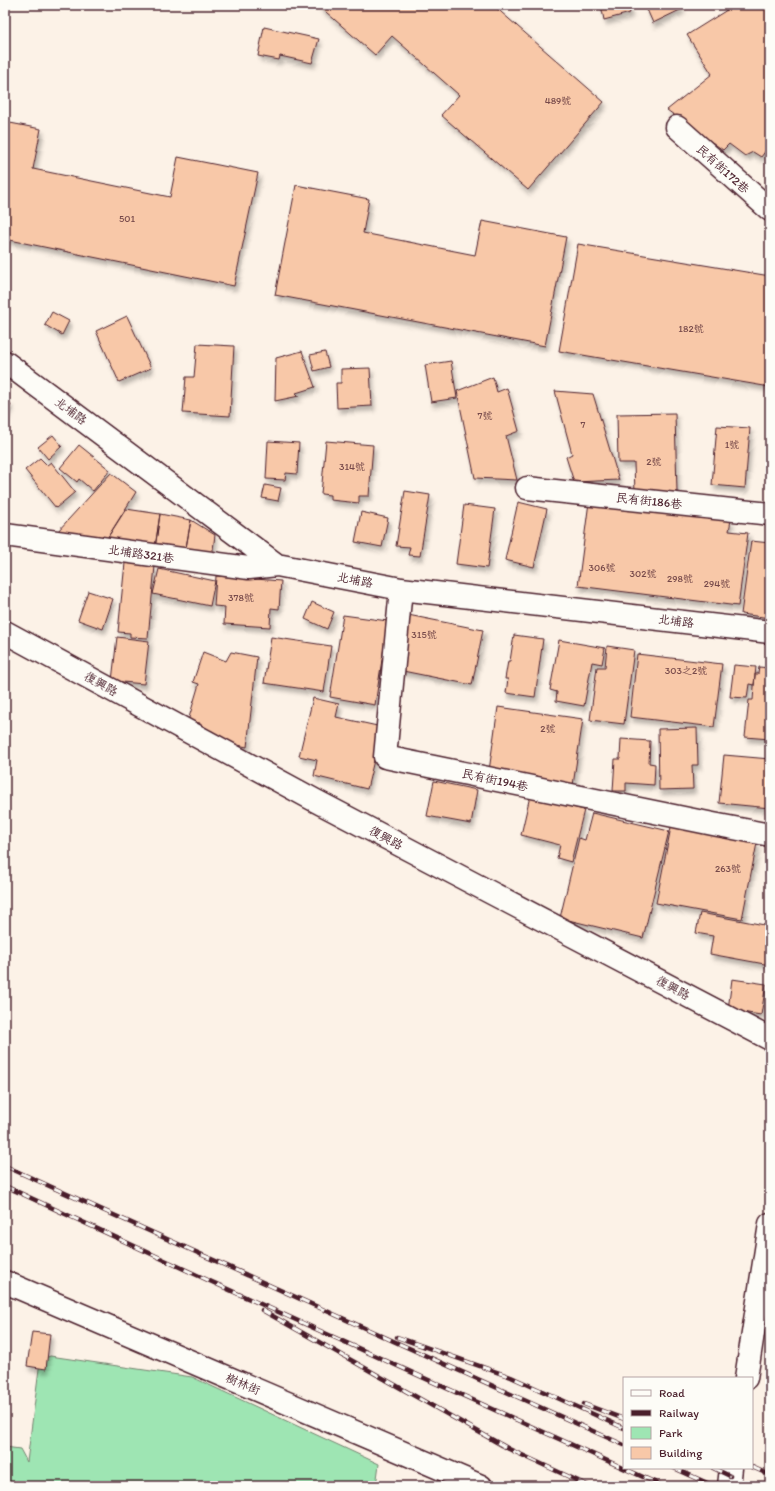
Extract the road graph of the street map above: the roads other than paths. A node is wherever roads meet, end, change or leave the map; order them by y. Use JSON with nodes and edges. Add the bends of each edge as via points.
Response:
{"nodes":[{"id":1,"x":677,"y":127,"type":"dead end"},
{"id":2,"x":770,"y":210,"type":"edge"},
{"id":3,"x":5,"y":362,"type":"edge"},
{"id":4,"x":527,"y":488,"type":"dead end"},
{"id":5,"x":770,"y":514,"type":"edge"},
{"id":6,"x":5,"y":535,"type":"edge"},
{"id":7,"x":277,"y":565,"type":"junction"},
{"id":8,"x":402,"y":589,"type":"junction"},
{"id":9,"x":5,"y":632,"type":"edge"},
{"id":10,"x":770,"y":632,"type":"edge"},
{"id":11,"x":770,"y":835,"type":"edge"},
{"id":12,"x":770,"y":1039,"type":"edge"},
{"id":13,"x":770,"y":1224,"type":"edge"},
{"id":14,"x":5,"y":1282,"type":"edge"},
{"id":15,"x":746,"y":1377,"type":"edge"},
{"id":16,"x":731,"y":1469,"type":"edge"},
{"id":17,"x":481,"y":1486,"type":"edge"},
{"id":18,"x":729,"y":1486,"type":"edge"}],
"edges":[{"from":1,"to":2,"type":"street","name":"民有街172巷"},
{"from":3,"to":7,"type":"street","name":"北埔路"},
{"from":4,"to":5,"type":"street","name":"民有街186巷"},
{"from":6,"to":7,"type":"street","name":"北埔路321巷","via":[[249,568]]},
{"from":7,"to":8,"type":"street","name":"北埔路"},
{"from":8,"to":10,"type":"street","name":"北埔路"},
{"from":8,"to":11,"type":"street","name":"民有街194巷","via":[[385,757]]},
{"from":9,"to":12,"type":"street","name":"復興路","via":[[316,801]]},
{"from":13,"to":15,"type":"street"},
{"from":14,"to":17,"type":"street","name":"樹林街"},
{"from":16,"to":18,"type":"street"}]}
